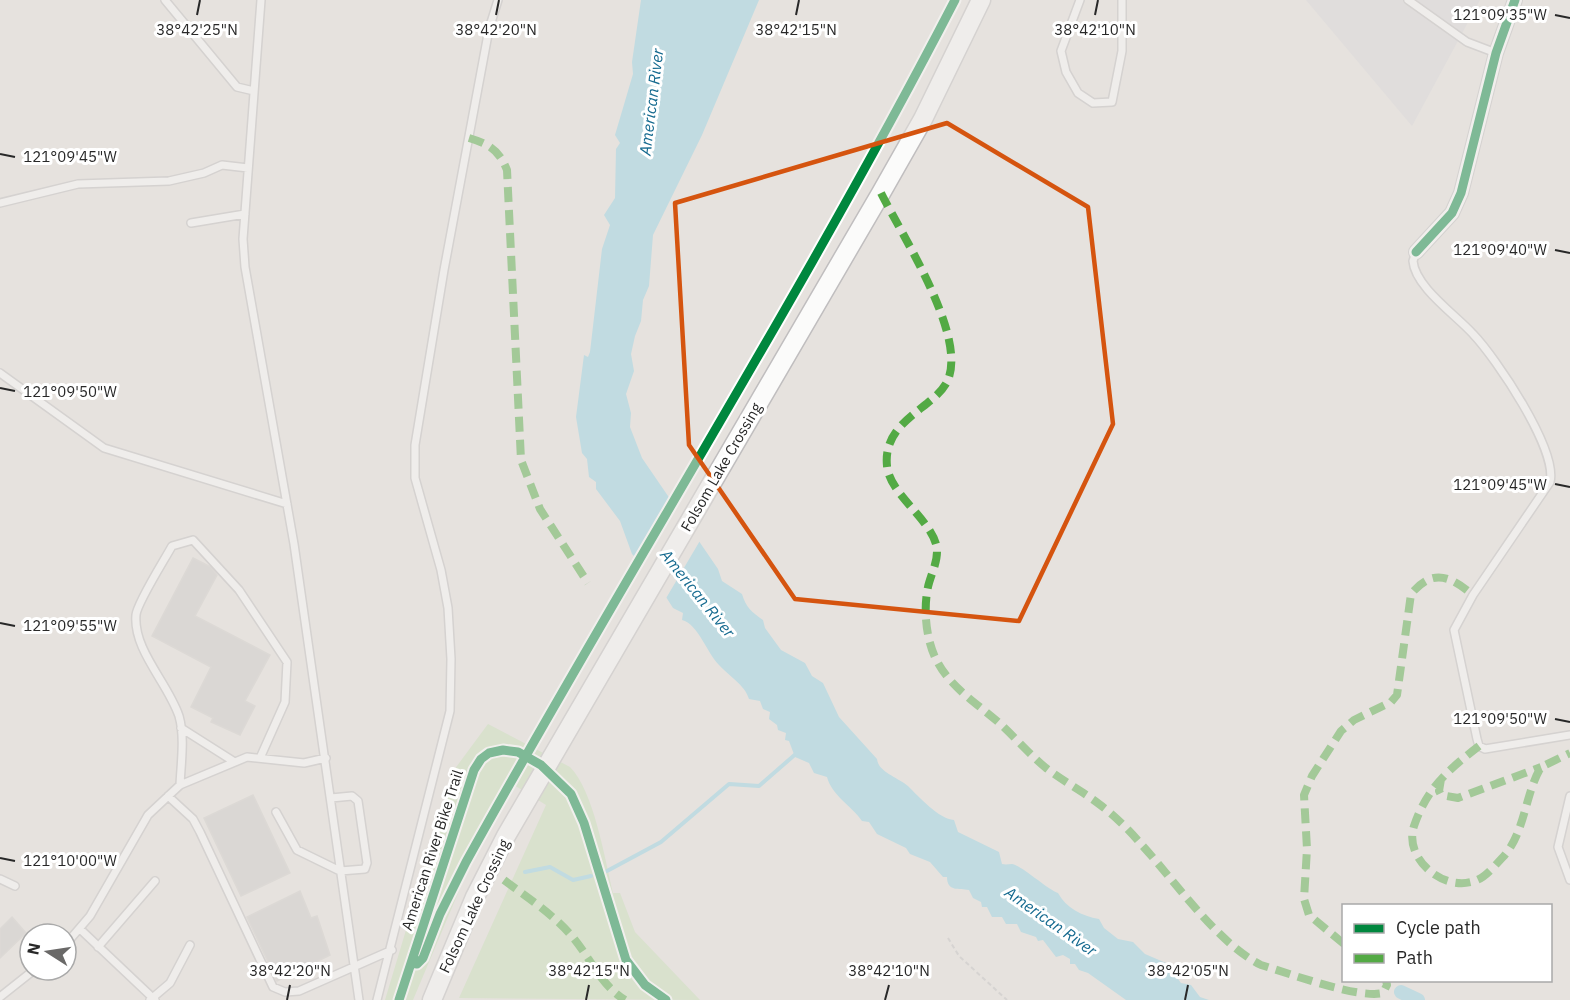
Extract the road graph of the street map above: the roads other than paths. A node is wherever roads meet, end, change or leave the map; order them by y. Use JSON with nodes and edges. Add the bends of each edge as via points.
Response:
{"nodes":[{"id":1,"x":165,"y":0,"type":"edge"},
{"id":2,"x":261,"y":0,"type":"edge"},
{"id":3,"x":498,"y":0,"type":"edge"},
{"id":4,"x":981,"y":0,"type":"edge"},
{"id":5,"x":1080,"y":0,"type":"edge"},
{"id":6,"x":1122,"y":0,"type":"edge"},
{"id":7,"x":1408,"y":0,"type":"edge"},
{"id":8,"x":1515,"y":0,"type":"edge"},
{"id":9,"x":1496,"y":53,"type":"junction"},
{"id":10,"x":254,"y":92,"type":"junction"},
{"id":11,"x":248,"y":168,"type":"junction"},
{"id":12,"x":0,"y":203,"type":"edge"},
{"id":13,"x":245,"y":213,"type":"junction"},
{"id":14,"x":191,"y":223,"type":"dead end"},
{"id":15,"x":1416,"y":252,"type":"joint"},
{"id":16,"x":0,"y":373,"type":"edge"},
{"id":17,"x":287,"y":504,"type":"junction"},
{"id":18,"x":181,"y":728,"type":"junction"},
{"id":19,"x":1570,"y":735,"type":"edge"},
{"id":20,"x":260,"y":758,"type":"junction"},
{"id":21,"x":326,"y":758,"type":"junction"},
{"id":22,"x":233,"y":761,"type":"junction"},
{"id":23,"x":180,"y":785,"type":"junction"},
{"id":24,"x":168,"y":796,"type":"junction"},
{"id":25,"x":1570,"y":796,"type":"edge"},
{"id":26,"x":331,"y":798,"type":"junction"},
{"id":27,"x":276,"y":812,"type":"dead end"},
{"id":28,"x":340,"y":871,"type":"junction"},
{"id":29,"x":0,"y":879,"type":"edge"},
{"id":30,"x":1570,"y":880,"type":"edge"},
{"id":31,"x":155,"y":881,"type":"dead end"},
{"id":32,"x":15,"y":885,"type":"dead end"},
{"id":33,"x":80,"y":929,"type":"joint"},
{"id":34,"x":190,"y":945,"type":"dead end"},
{"id":35,"x":98,"y":947,"type":"junction"},
{"id":36,"x":392,"y":950,"type":"junction"},
{"id":37,"x":353,"y":967,"type":"junction"},
{"id":38,"x":19,"y":982,"type":"edge"},
{"id":39,"x":0,"y":997,"type":"edge"},
{"id":40,"x":153,"y":999,"type":"edge"},
{"id":41,"x":359,"y":1000,"type":"edge"},
{"id":42,"x":377,"y":1000,"type":"edge"},
{"id":43,"x":432,"y":1000,"type":"edge"}],
"edges":[{"from":1,"to":10,"type":"lane","via":[[237,87]]},
{"from":2,"to":10,"type":"lane"},
{"from":3,"to":36,"type":"lane","via":[[489,29],[446,259],[415,445],[415,478],[448,608],[450,711]]},
{"from":4,"to":43,"type":"main road","name":"Folsom Lake Crossing","via":[[923,118],[530,795],[475,897]]},
{"from":5,"to":6,"type":"lane","via":[[1061,51],[1066,72],[1078,93],[1094,103],[1112,102],[1122,51]]},
{"from":7,"to":9,"type":"lane","via":[[1467,42]]},
{"from":8,"to":9,"type":"street"},
{"from":9,"to":15,"type":"street","via":[[1461,194],[1452,213]]},
{"from":10,"to":11,"type":"lane"},
{"from":11,"to":12,"type":"lane","via":[[222,165],[169,181],[78,184]]},
{"from":11,"to":13,"type":"lane"},
{"from":13,"to":14,"type":"lane"},
{"from":13,"to":17,"type":"lane","via":[[245,267]]},
{"from":15,"to":19,"type":"lane","via":[[1413,261],[1418,278],[1492,359],[1522,402],[1551,465],[1550,482],[1473,595],[1454,630],[1479,746],[1493,748]]},
{"from":16,"to":17,"type":"lane","via":[[104,448]]},
{"from":17,"to":21,"type":"lane"},
{"from":18,"to":20,"type":"lane","via":[[165,684],[138,641],[136,614],[172,546],[193,540],[239,590],[287,662],[285,702]]},
{"from":18,"to":22,"type":"lane"},
{"from":18,"to":23,"type":"lane"},
{"from":20,"to":21,"type":"lane","via":[[304,763]]},
{"from":20,"to":22,"type":"lane"},
{"from":21,"to":26,"type":"lane"},
{"from":22,"to":23,"type":"lane"},
{"from":23,"to":24,"type":"lane"},
{"from":24,"to":33,"type":"lane","via":[[148,815]]},
{"from":24,"to":37,"type":"lane","via":[[193,819],[273,987],[285,992],[299,991]]},
{"from":25,"to":30,"type":"lane","via":[[1558,847]]},
{"from":26,"to":28,"type":"lane"},
{"from":26,"to":28,"type":"lane","via":[[352,796],[358,801],[367,863],[365,869]]},
{"from":27,"to":28,"type":"lane","via":[[297,850]]},
{"from":28,"to":37,"type":"lane"},
{"from":29,"to":32,"type":"lane"},
{"from":31,"to":35,"type":"lane"},
{"from":33,"to":35,"type":"lane"},
{"from":34,"to":40,"type":"lane","via":[[170,983]]},
{"from":35,"to":40,"type":"lane"},
{"from":36,"to":37,"type":"lane"},
{"from":36,"to":42,"type":"lane"},
{"from":37,"to":41,"type":"lane"},
{"from":38,"to":39,"type":"lane"}]}
